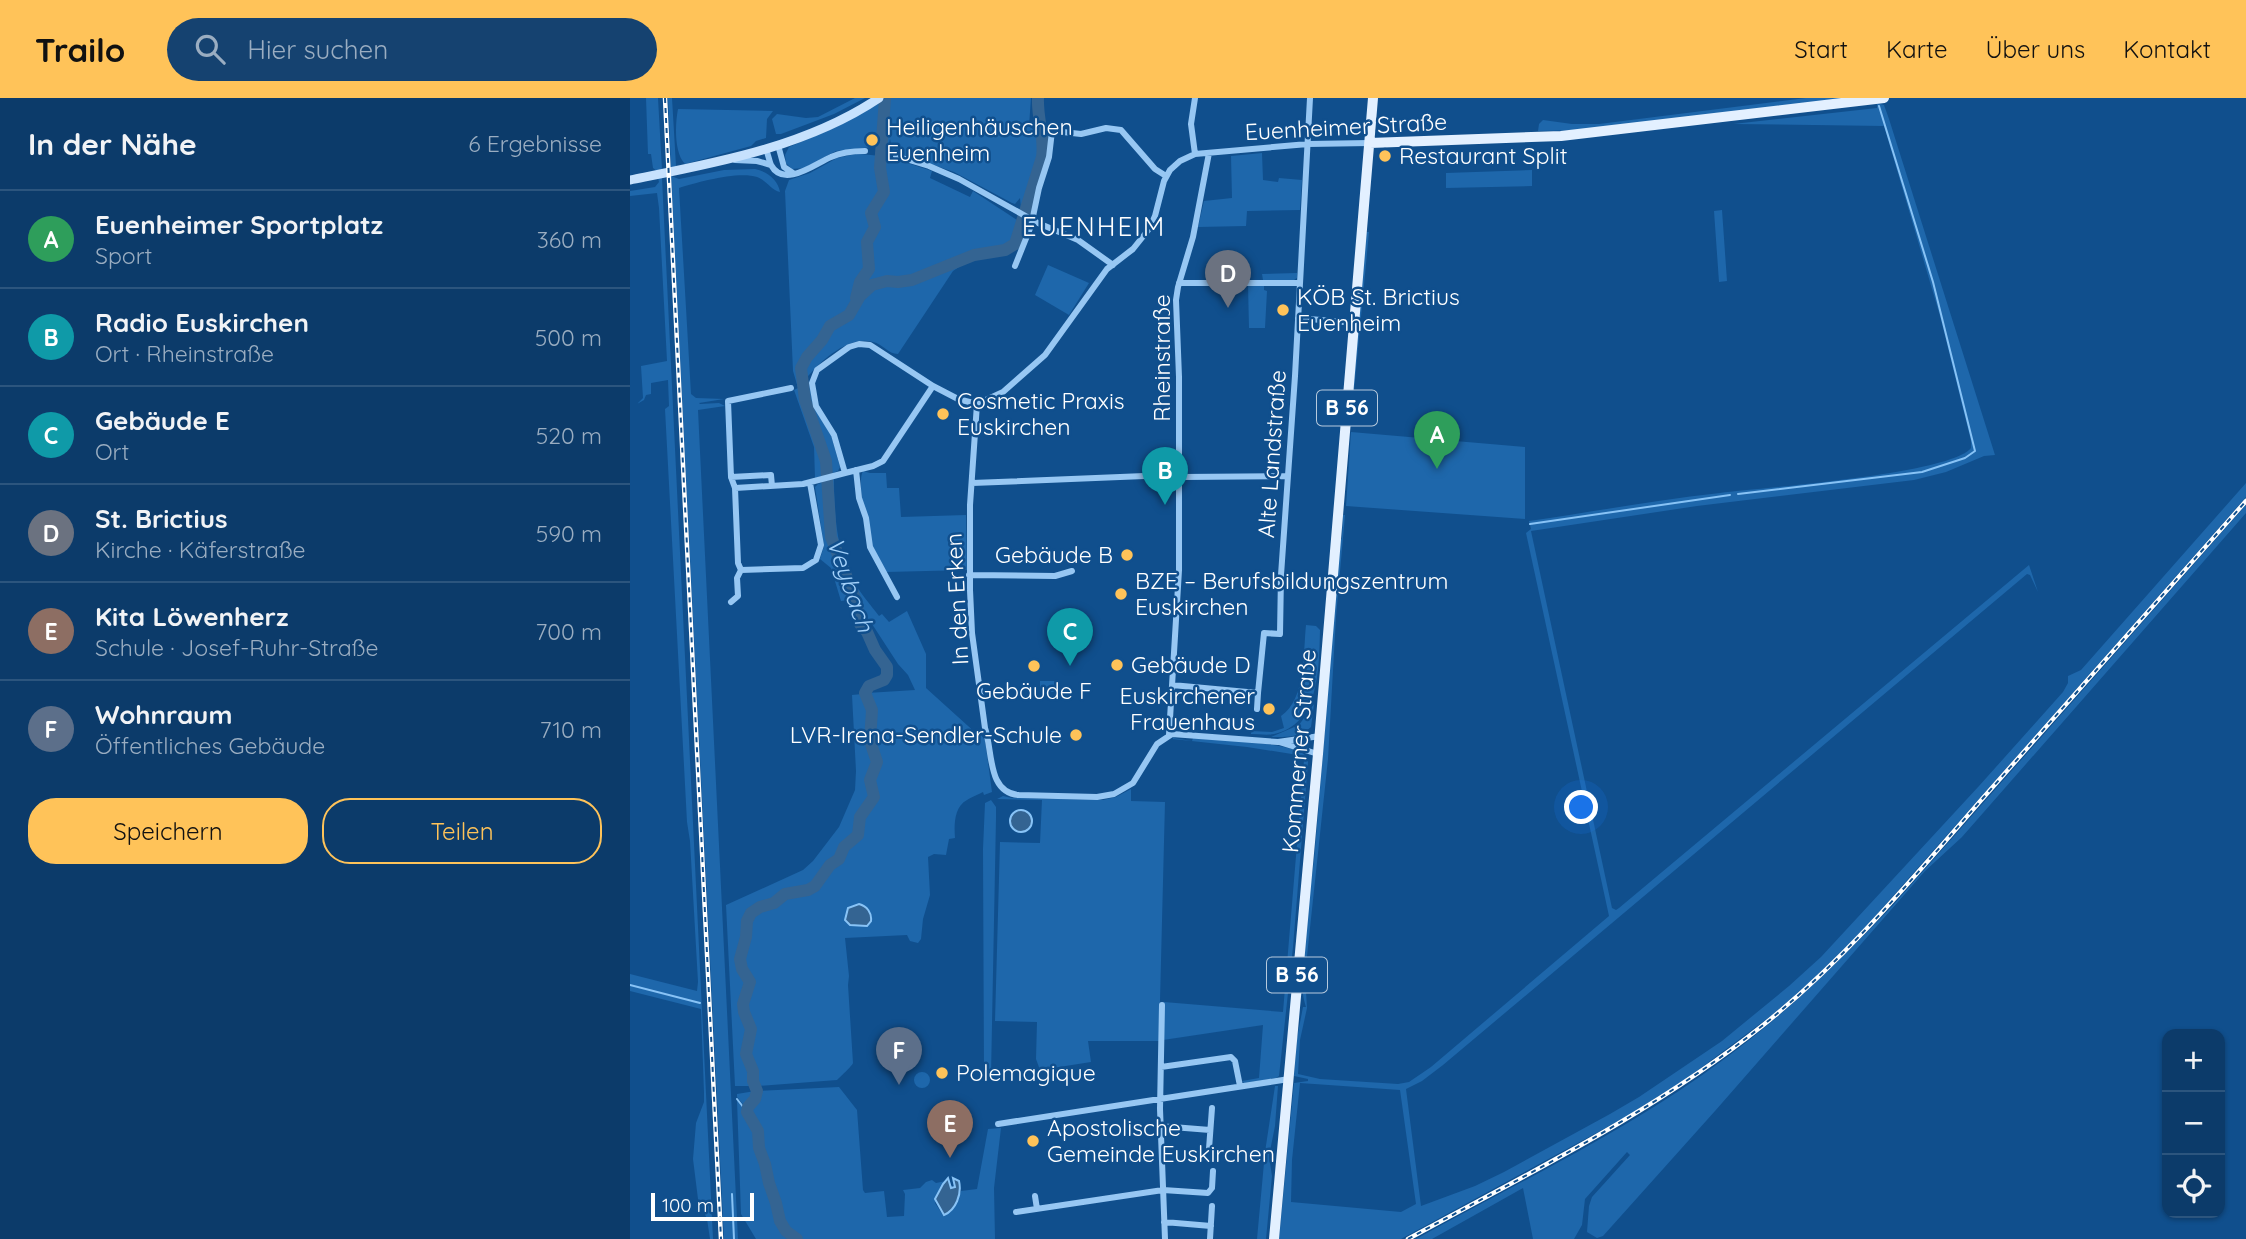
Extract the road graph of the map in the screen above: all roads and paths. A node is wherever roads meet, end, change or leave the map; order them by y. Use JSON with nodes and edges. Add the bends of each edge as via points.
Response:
{"nodes":[{"id":1,"x":1195,"y":98,"type":"edge"},
{"id":2,"x":1310,"y":98,"type":"edge"},
{"id":3,"x":1373,"y":98,"type":"edge"},
{"id":4,"x":1884,"y":98,"type":"edge"},
{"id":5,"x":877,"y":99,"type":"edge"},
{"id":6,"x":1370,"y":143,"type":"junction"},
{"id":7,"x":1308,"y":144,"type":"junction"},
{"id":8,"x":778,"y":145,"type":"junction"},
{"id":9,"x":766,"y":149,"type":"junction"},
{"id":10,"x":865,"y":151,"type":"dead end"},
{"id":11,"x":1209,"y":153,"type":"junction"},
{"id":12,"x":1195,"y":154,"type":"junction"},
{"id":13,"x":896,"y":156,"type":"dead end"},
{"id":14,"x":726,"y":160,"type":"junction"},
{"id":15,"x":771,"y":165,"type":"junction"},
{"id":16,"x":794,"y":173,"type":"junction"},
{"id":17,"x":1166,"y":176,"type":"junction"},
{"id":18,"x":630,"y":180,"type":"edge"},
{"id":19,"x":1031,"y":219,"type":"junction"},
{"id":20,"x":1113,"y":265,"type":"junction"},
{"id":21,"x":1015,"y":266,"type":"dead end"},
{"id":22,"x":1179,"y":283,"type":"junction"},
{"id":23,"x":1300,"y":283,"type":"junction"},
{"id":24,"x":1298,"y":318,"type":"junction"},
{"id":25,"x":1355,"y":323,"type":"junction"},
{"id":26,"x":933,"y":386,"type":"junction"},
{"id":27,"x":792,"y":388,"type":"dead end"},
{"id":28,"x":977,"y":404,"type":"junction"},
{"id":29,"x":856,"y":470,"type":"junction"},
{"id":30,"x":845,"y":472,"type":"junction"},
{"id":31,"x":1288,"y":476,"type":"junction"},
{"id":32,"x":731,"y":477,"type":"junction"},
{"id":33,"x":1179,"y":477,"type":"junction"},
{"id":34,"x":810,"y":482,"type":"junction"},
{"id":35,"x":972,"y":483,"type":"junction"},
{"id":36,"x":772,"y":486,"type":"junction"},
{"id":37,"x":735,"y":488,"type":"junction"},
{"id":38,"x":741,"y":570,"type":"junction"},
{"id":39,"x":1072,"y":571,"type":"dead end"},
{"id":40,"x":969,"y":575,"type":"junction"},
{"id":41,"x":891,"y":586,"type":"junction"},
{"id":42,"x":883,"y":591,"type":"dead end"},
{"id":43,"x":897,"y":597,"type":"dead end"},
{"id":44,"x":731,"y":602,"type":"dead end"},
{"id":45,"x":1172,"y":685,"type":"junction"},
{"id":46,"x":1258,"y":693,"type":"junction"},
{"id":47,"x":1257,"y":709,"type":"dead end"},
{"id":48,"x":1169,"y":735,"type":"junction"},
{"id":49,"x":1320,"y":736,"type":"junction"},
{"id":50,"x":1278,"y":742,"type":"junction"},
{"id":51,"x":1318,"y":754,"type":"junction"},
{"id":52,"x":1162,"y":1005,"type":"dead end"},
{"id":53,"x":1161,"y":1068,"type":"junction"},
{"id":54,"x":1289,"y":1079,"type":"junction"},
{"id":55,"x":1240,"y":1086,"type":"junction"},
{"id":56,"x":1160,"y":1099,"type":"junction"},
{"id":57,"x":1212,"y":1108,"type":"dead end"},
{"id":58,"x":998,"y":1124,"type":"dead end"},
{"id":59,"x":1160,"y":1126,"type":"junction"},
{"id":60,"x":1210,"y":1130,"type":"junction"},
{"id":61,"x":1209,"y":1149,"type":"dead end"},
{"id":62,"x":1213,"y":1171,"type":"dead end"},
{"id":63,"x":1163,"y":1190,"type":"junction"},
{"id":64,"x":1035,"y":1196,"type":"dead end"},
{"id":65,"x":1212,"y":1206,"type":"dead end"},
{"id":66,"x":1038,"y":1209,"type":"junction"},
{"id":67,"x":1016,"y":1212,"type":"dead end"},
{"id":68,"x":1164,"y":1222,"type":"junction"},
{"id":69,"x":1211,"y":1226,"type":"junction"},
{"id":70,"x":1165,"y":1239,"type":"edge"},
{"id":71,"x":1210,"y":1239,"type":"edge"},
{"id":72,"x":1275,"y":1239,"type":"edge"}],
"edges":[{"from":1,"to":12,"type":"street","via":[[1191,132]]},
{"from":2,"to":7,"type":"street","name":"Alte Landstraße"},
{"from":3,"to":6,"type":"main road","name":"Kommerner Straße"},
{"from":4,"to":6,"type":"main road","name":"Euenheimer Straße","via":[[1561,136]]},
{"from":5,"to":8,"type":"main road","via":[[835,123]]},
{"from":6,"to":7,"type":"street","name":"Euenheimer Straße"},
{"from":6,"to":25,"type":"main road","name":"Kommerner Straße","number":"B 56"},
{"from":7,"to":11,"type":"street","name":"Euenheimer Straße"},
{"from":7,"to":23,"type":"street","name":"Alte Landstraße"},
{"from":8,"to":9,"type":"main road"},
{"from":8,"to":16,"type":"street","via":[[784,167]]},
{"from":9,"to":14,"type":"main road"},
{"from":9,"to":15,"type":"street"},
{"from":10,"to":16,"type":"street","via":[[836,155]]},
{"from":11,"to":12,"type":"street","name":"Euenheimer Straße"},
{"from":11,"to":22,"type":"street","name":"Rheinstraße"},
{"from":12,"to":17,"type":"street"},
{"from":13,"to":19,"type":"street","via":[[960,179]]},
{"from":14,"to":15,"type":"street"},
{"from":14,"to":18,"type":"main road"},
{"from":15,"to":16,"type":"street","via":[[781,174]]},
{"from":17,"to":19,"type":"street","via":[[1121,130],[1048,131],[1049,157]]},
{"from":17,"to":20,"type":"street","via":[[1149,229]]},
{"from":19,"to":20,"type":"street","via":[[1078,240]]},
{"from":19,"to":21,"type":"street"},
{"from":20,"to":28,"type":"street","via":[[1045,355],[1003,392]]},
{"from":22,"to":23,"type":"street"},
{"from":22,"to":33,"type":"street","name":"Rheinstraße"},
{"from":23,"to":24,"type":"street","name":"Alte Landstraße"},
{"from":24,"to":25,"type":"street"},
{"from":24,"to":31,"type":"street","name":"Alte Landstraße"},
{"from":25,"to":49,"type":"main road","name":"Kommerner Straße","number":"B 56"},
{"from":26,"to":28,"type":"street"},
{"from":26,"to":29,"type":"street","via":[[883,461]]},
{"from":26,"to":30,"type":"street","via":[[864,344],[854,345],[822,365],[812,390],[834,435]]},
{"from":27,"to":32,"type":"street","via":[[728,401]]},
{"from":28,"to":35,"type":"street","name":"In den Erken"},
{"from":29,"to":30,"type":"street"},
{"from":29,"to":41,"type":"street","via":[[868,540]]},
{"from":30,"to":34,"type":"street"},
{"from":31,"to":33,"type":"street"},
{"from":31,"to":46,"type":"street","name":"Alte Landstraße","via":[[1280,634],[1264,633]]},
{"from":32,"to":36,"type":"street","via":[[771,475]]},
{"from":32,"to":37,"type":"street"},
{"from":33,"to":35,"type":"street"},
{"from":33,"to":45,"type":"street","name":"Rheinstraße"},
{"from":34,"to":36,"type":"street"},
{"from":34,"to":38,"type":"street","via":[[821,545],[816,560],[801,568]]},
{"from":35,"to":40,"type":"street","name":"In den Erken"},
{"from":36,"to":37,"type":"street"},
{"from":37,"to":38,"type":"street"},
{"from":38,"to":44,"type":"street","via":[[738,596]]},
{"from":39,"to":40,"type":"street","via":[[1055,576]]},
{"from":40,"to":48,"type":"street","name":"In den Erken","via":[[985,728],[1002,790],[1014,795],[1114,794],[1133,783],[1157,744]]},
{"from":41,"to":42,"type":"street"},
{"from":41,"to":43,"type":"street"},
{"from":45,"to":46,"type":"street"},
{"from":45,"to":48,"type":"street","name":"Rheinstraße"},
{"from":46,"to":47,"type":"street"},
{"from":48,"to":50,"type":"street"},
{"from":49,"to":50,"type":"street"},
{"from":49,"to":51,"type":"main road","name":"Kommerner Straße","number":"B 56"},
{"from":50,"to":51,"type":"street"},
{"from":51,"to":54,"type":"main road","name":"Kommerner Straße","number":"B 56"},
{"from":52,"to":53,"type":"street"},
{"from":53,"to":55,"type":"street","via":[[1231,1057]]},
{"from":53,"to":56,"type":"street"},
{"from":54,"to":55,"type":"street"},
{"from":54,"to":72,"type":"main road","name":"Kommerner Straße","number":"B 56"},
{"from":55,"to":56,"type":"street"},
{"from":56,"to":58,"type":"street"},
{"from":56,"to":59,"type":"street"},
{"from":57,"to":60,"type":"street"},
{"from":59,"to":60,"type":"street"},
{"from":59,"to":63,"type":"street"},
{"from":60,"to":61,"type":"street"},
{"from":62,"to":63,"type":"street","via":[[1209,1192]]},
{"from":63,"to":66,"type":"street"},
{"from":63,"to":68,"type":"street"},
{"from":64,"to":66,"type":"street"},
{"from":65,"to":69,"type":"street"},
{"from":66,"to":67,"type":"street"},
{"from":68,"to":69,"type":"street"},
{"from":68,"to":70,"type":"street"},
{"from":69,"to":71,"type":"street"}]}
